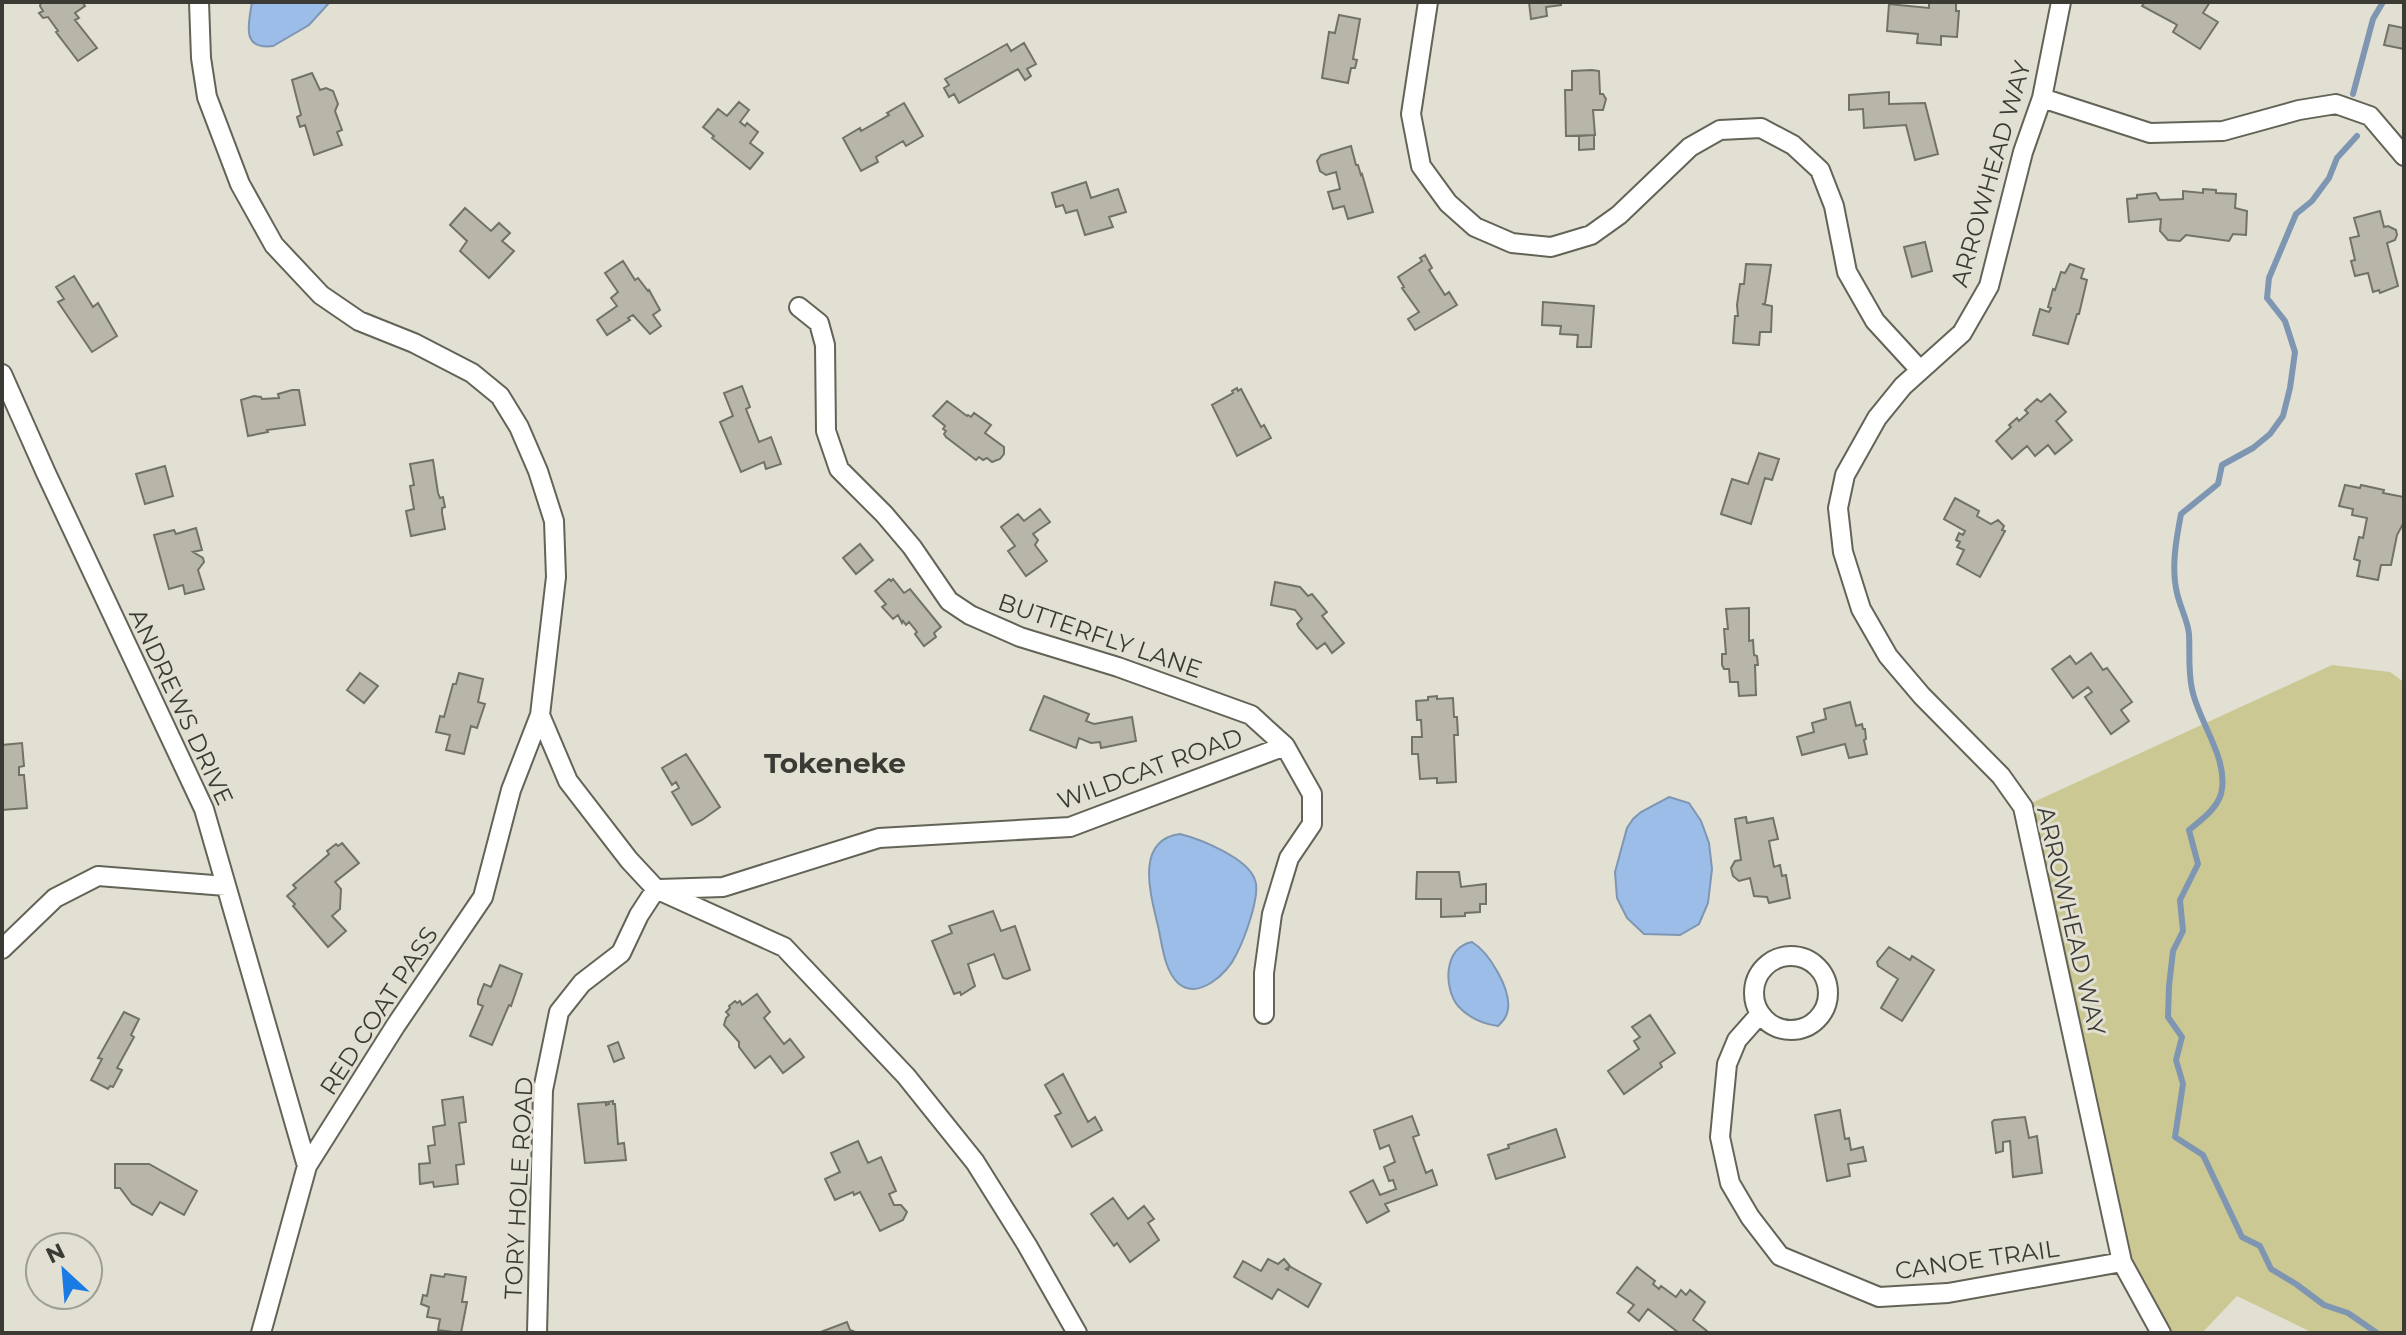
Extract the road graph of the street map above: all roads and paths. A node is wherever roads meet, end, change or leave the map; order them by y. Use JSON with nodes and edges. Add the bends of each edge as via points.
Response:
{"nodes":[{"id":1,"x":199,"y":2,"type":"edge"},
{"id":2,"x":1428,"y":2,"type":"edge"},
{"id":3,"x":2061,"y":2,"type":"edge"},
{"id":4,"x":2042,"y":98,"type":"junction"},
{"id":5,"x":2404,"y":156,"type":"edge"},
{"id":6,"x":799,"y":307,"type":"dead end"},
{"id":7,"x":1920,"y":370,"type":"junction"},
{"id":8,"x":2,"y":374,"type":"edge"},
{"id":9,"x":540,"y":715,"type":"junction"},
{"id":10,"x":1285,"y":746,"type":"junction"},
{"id":11,"x":226,"y":886,"type":"junction"},
{"id":12,"x":656,"y":889,"type":"junction"},
{"id":13,"x":2,"y":949,"type":"edge"},
{"id":14,"x":1264,"y":1014,"type":"dead end"},
{"id":15,"x":1760,"y":1014,"type":"junction"},
{"id":16,"x":307,"y":1166,"type":"junction"},
{"id":17,"x":2122,"y":1262,"type":"junction"},
{"id":18,"x":261,"y":1333,"type":"edge"},
{"id":19,"x":537,"y":1333,"type":"edge"},
{"id":20,"x":1077,"y":1333,"type":"edge"},
{"id":21,"x":2161,"y":1333,"type":"edge"}],
"edges":[{"from":1,"to":9,"type":"street","name":"RED COAT PASS","via":[[207,97],[240,184],[274,245],[321,295],[359,321],[472,373],[500,396],[519,427],[554,521],[556,577]]},
{"from":2,"to":7,"type":"street","via":[[1411,114],[1421,166],[1448,203],[1475,227],[1512,243],[1551,247],[1591,235],[1690,147],[1720,130],[1761,128],[1793,145],[1820,170],[1834,206],[1847,272],[1875,321]]},
{"from":3,"to":4,"type":"street","name":"ARROWHEAD WAY"},
{"from":4,"to":5,"type":"street","via":[[2150,133],[2223,131],[2336,104],[2370,116]]},
{"from":4,"to":7,"type":"street","name":"ARROWHEAD WAY","via":[[1989,286],[1962,333]]},
{"from":6,"to":10,"type":"street","name":"BUTTERFLY LANE","via":[[819,323],[825,345],[826,431],[839,469],[912,547],[949,601],[1020,637],[1251,715]]},
{"from":7,"to":17,"type":"street","name":"ARROWHEAD WAY","via":[[1877,418],[1845,475],[1838,508],[1843,552],[1861,609],[1888,656],[2001,776],[2023,807]]},
{"from":8,"to":11,"type":"street","name":"ANDREWS DRIVE","via":[[204,809]]},
{"from":9,"to":12,"type":"street","via":[[568,781]]},
{"from":9,"to":16,"type":"street","name":"RED COAT PASS","via":[[511,790],[483,897]]},
{"from":10,"to":12,"type":"street","name":"WILDCAT ROAD","via":[[1070,827],[879,838],[723,887]]},
{"from":10,"to":14,"type":"street","via":[[1312,794],[1312,824],[1289,858],[1272,914]]},
{"from":11,"to":13,"type":"street","via":[[98,876],[55,898]]},
{"from":11,"to":16,"type":"street","name":"ANDREWS DRIVE"},
{"from":12,"to":19,"type":"street","name":"TORY HOLE ROAD","via":[[621,953],[582,983],[559,1012],[543,1090]]},
{"from":12,"to":20,"type":"street","via":[[784,947],[815,978],[906,1076],[975,1162]]},
{"from":15,"to":15,"type":"street","via":[[1784,1030],[1812,1024],[1828,1001],[1823,973],[1799,957],[1771,962],[1755,986]]},
{"from":15,"to":17,"type":"street","name":"CANOE TRAIL","via":[[1737,1040],[1727,1064],[1720,1137],[1730,1183],[1780,1256],[1879,1297],[1948,1293]]},
{"from":16,"to":18,"type":"street","name":"RED COAT PASS"},
{"from":17,"to":21,"type":"street","name":"ARROWHEAD WAY"}]}
